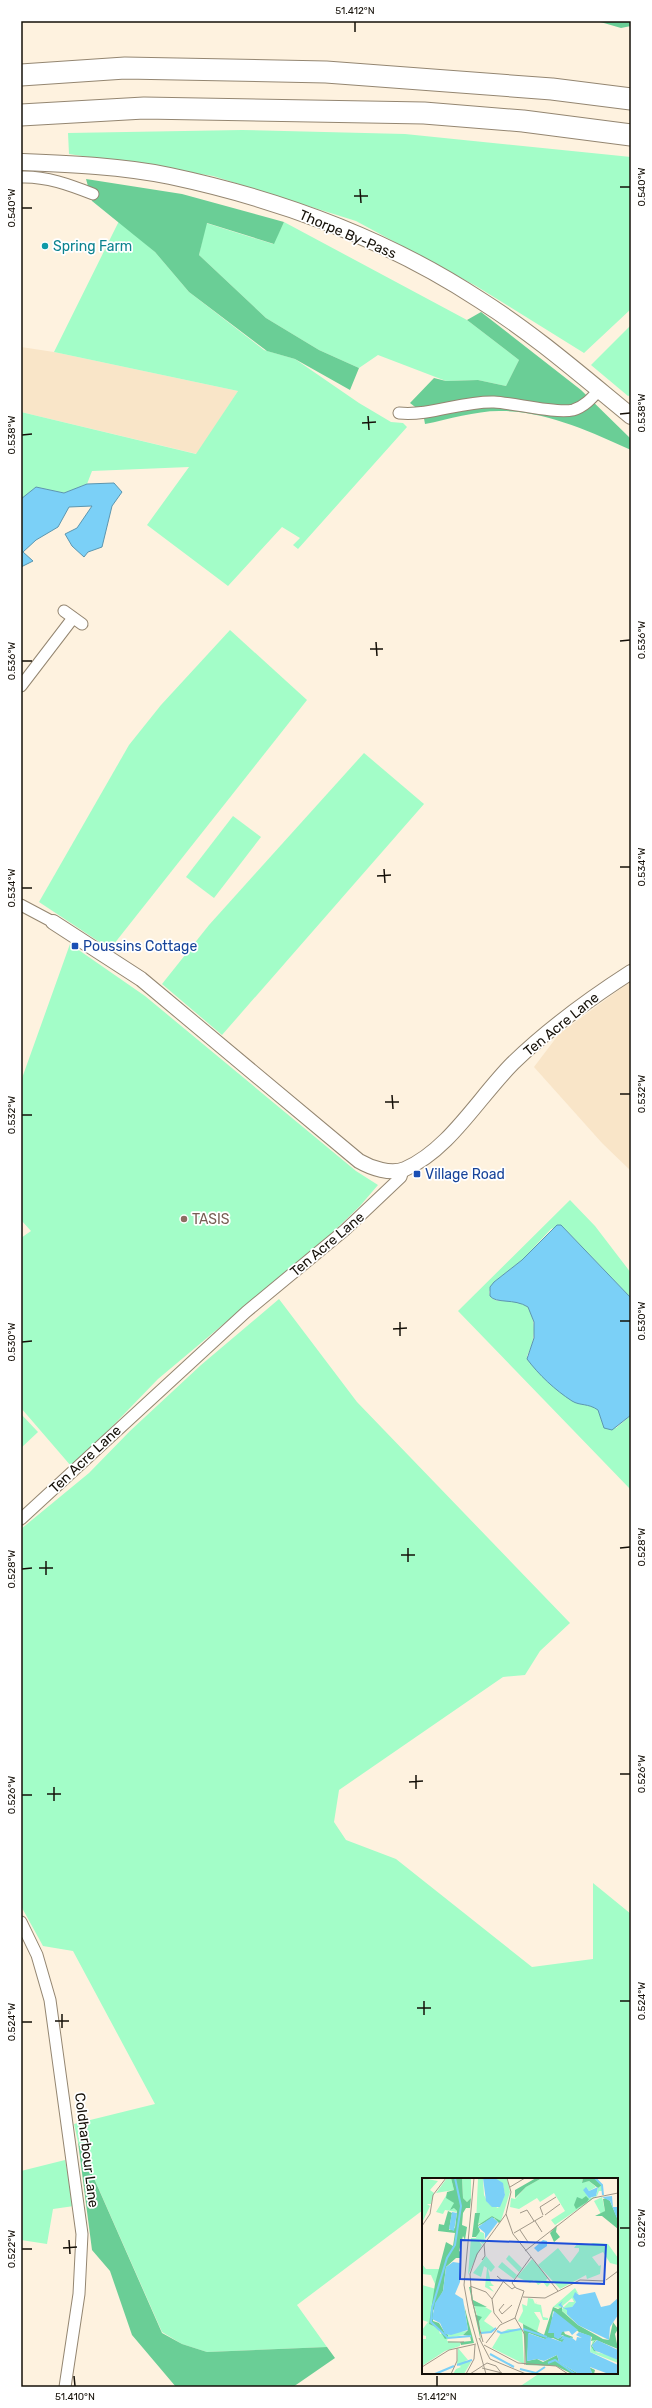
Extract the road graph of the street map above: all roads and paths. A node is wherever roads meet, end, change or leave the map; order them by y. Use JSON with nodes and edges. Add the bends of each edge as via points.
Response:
{"nodes":[{"id":1,"x":21,"y":75,"type":"edge"},
{"id":2,"x":631,"y":99,"type":"edge"},
{"id":3,"x":21,"y":115,"type":"edge"},
{"id":4,"x":631,"y":135,"type":"edge"},
{"id":5,"x":21,"y":162,"type":"edge"},
{"id":6,"x":21,"y":177,"type":"edge"},
{"id":7,"x":93,"y":194,"type":"dead end"},
{"id":8,"x":599,"y":390,"type":"junction"},
{"id":9,"x":399,"y":413,"type":"dead end"},
{"id":10,"x":631,"y":416,"type":"edge"},
{"id":11,"x":82,"y":624,"type":"dead end"},
{"id":12,"x":21,"y":686,"type":"edge"},
{"id":13,"x":21,"y":905,"type":"edge"},
{"id":14,"x":53,"y":922,"type":"joint"},
{"id":15,"x":631,"y":972,"type":"edge"},
{"id":16,"x":403,"y":1170,"type":"junction"},
{"id":17,"x":21,"y":1519,"type":"edge"},
{"id":18,"x":21,"y":1922,"type":"edge"},
{"id":19,"x":65,"y":2387,"type":"edge"}],
"edges":[{"from":1,"to":2,"type":"highway","via":[[125,68],[326,72],[552,89]]},
{"from":3,"to":4,"type":"highway","via":[[144,108],[424,114],[523,121]]},
{"from":5,"to":8,"type":"main road","name":"Thorpe By-Pass","via":[[89,165],[168,176],[244,194],[336,227],[426,268],[480,300],[541,343]]},
{"from":6,"to":7,"type":"street","via":[[65,184]]},
{"from":8,"to":9,"type":"street","via":[[581,407],[565,411],[481,402],[423,413]]},
{"from":8,"to":10,"type":"main road","name":"Thorpe By-Pass"},
{"from":11,"to":12,"type":"street","via":[[68,615]]},
{"from":13,"to":14,"type":"street"},
{"from":14,"to":16,"type":"street","via":[[141,979],[359,1161],[377,1169]]},
{"from":15,"to":16,"type":"street","name":"Ten Acre Lane","via":[[534,1043],[431,1154]]},
{"from":16,"to":17,"type":"street","name":"Ten Acre Lane","via":[[401,1177],[346,1230],[246,1312]]},
{"from":18,"to":19,"type":"street","name":"Coldharbour Lane","via":[[37,1955],[50,2000],[82,2234],[80,2294]]}]}
